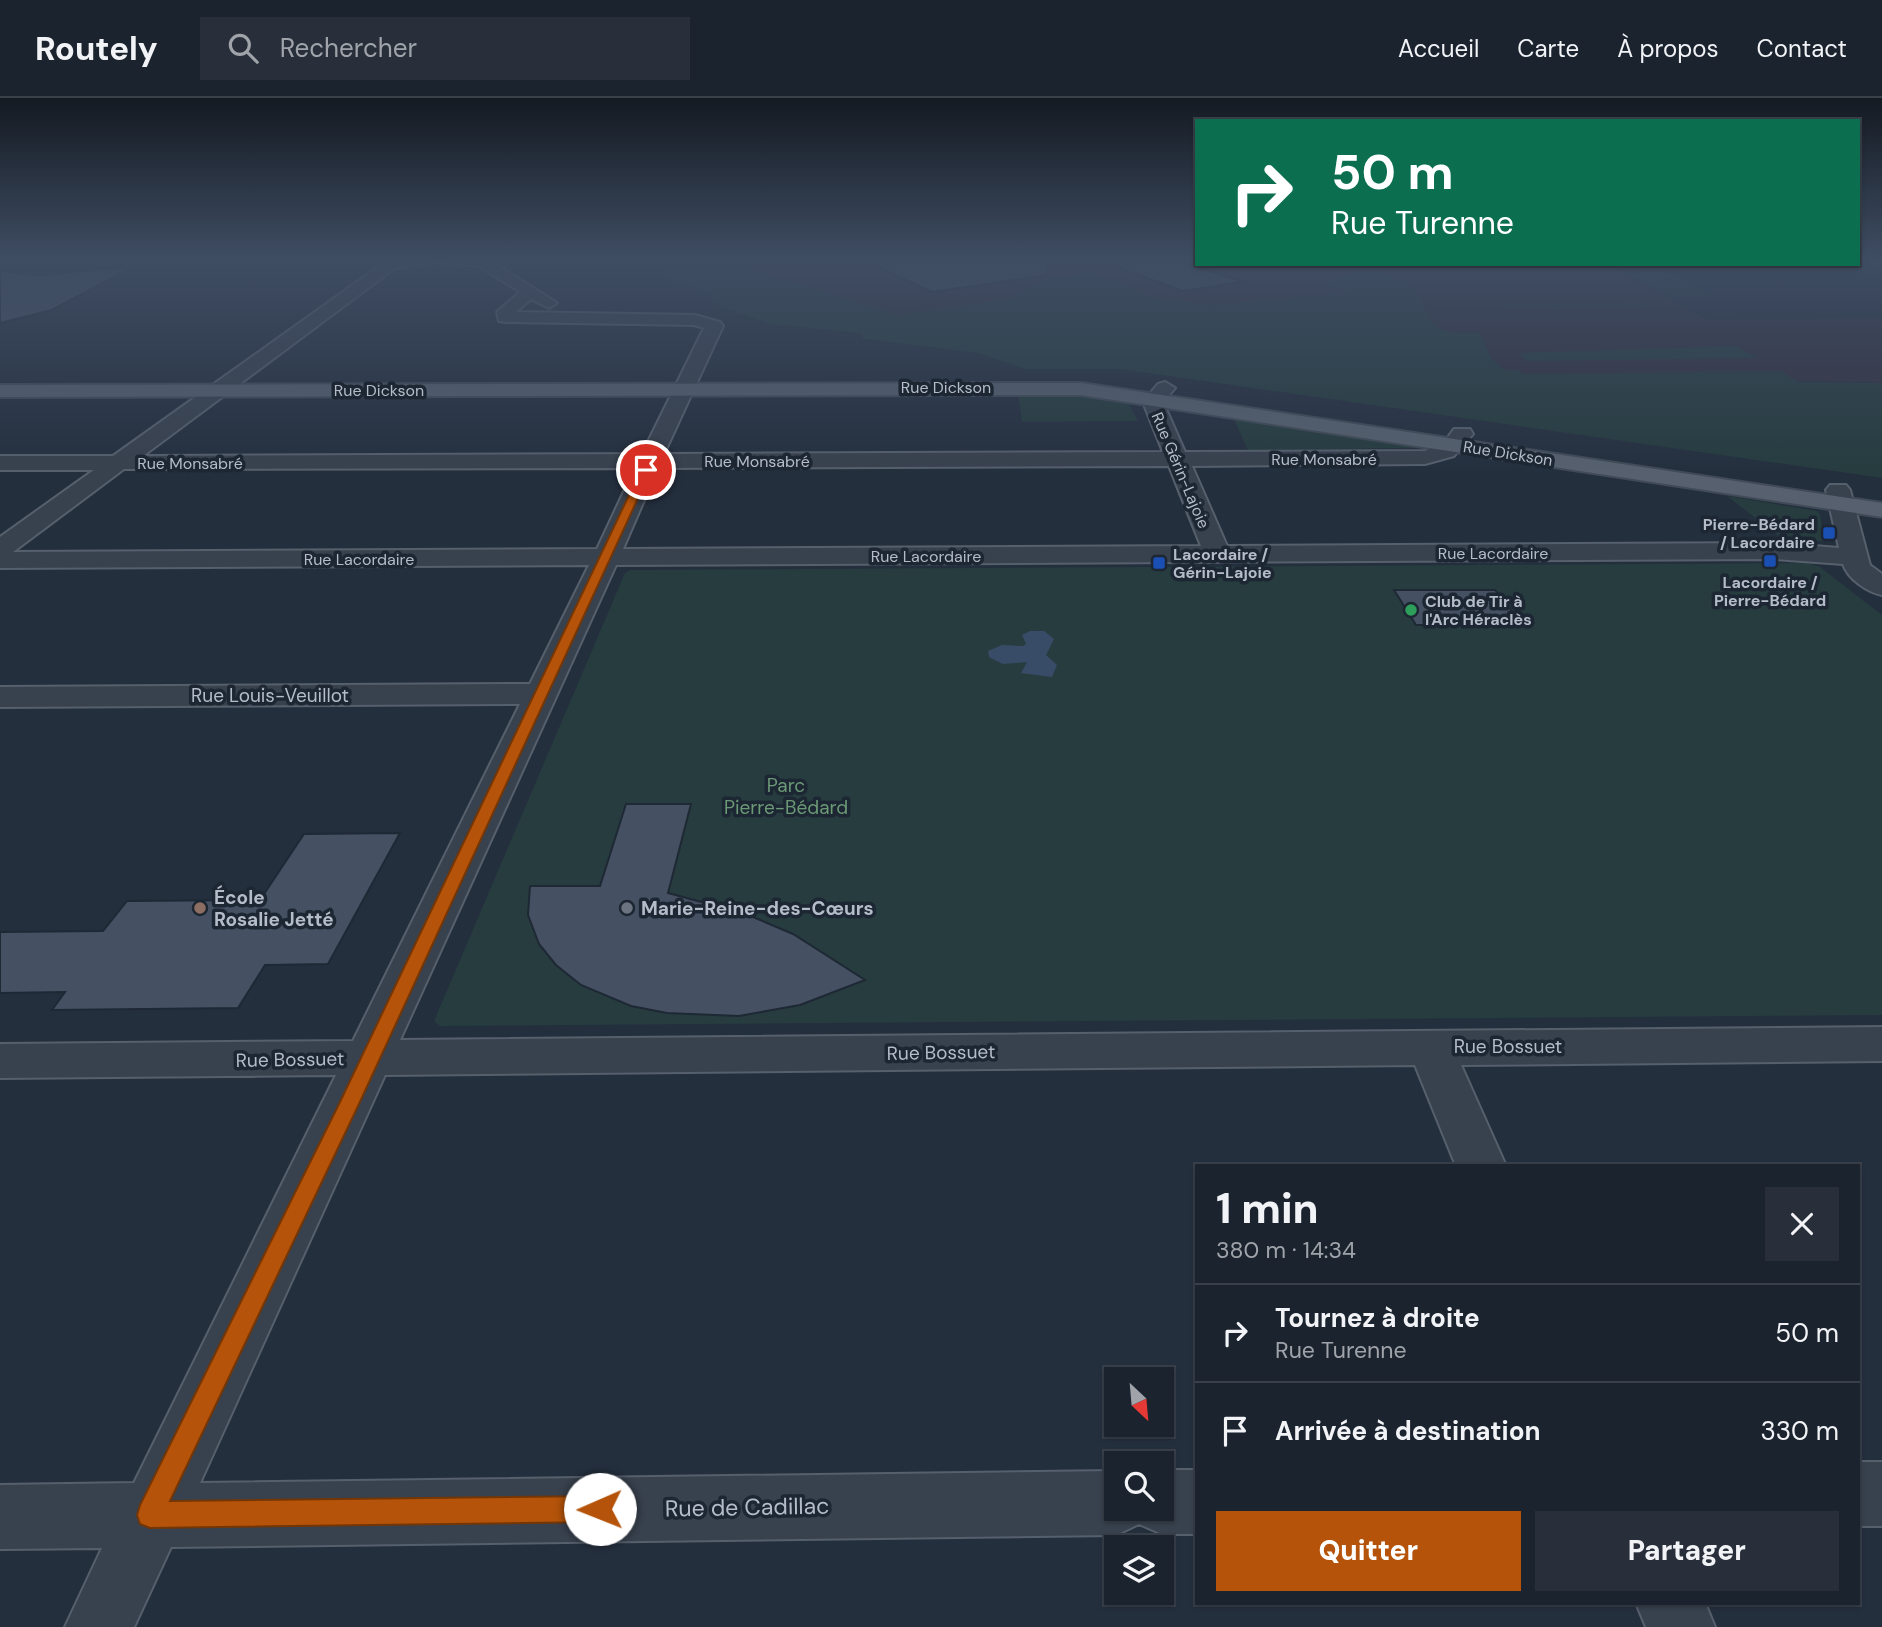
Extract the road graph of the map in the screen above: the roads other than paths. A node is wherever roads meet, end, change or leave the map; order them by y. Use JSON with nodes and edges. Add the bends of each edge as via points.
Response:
{"nodes":[{"id":1,"x":299,"y":330,"type":"edge"},
{"id":2,"x":713,"y":330,"type":"edge"},
{"id":3,"x":0,"y":380,"type":"edge"},
{"id":4,"x":685,"y":383,"type":"junction"},
{"id":5,"x":225,"y":385,"type":"junction"},
{"id":6,"x":0,"y":391,"type":"edge"},
{"id":7,"x":1159,"y":393,"type":"junction"},
{"id":8,"x":1459,"y":440,"type":"junction"},
{"id":9,"x":1177,"y":459,"type":"junction"},
{"id":10,"x":650,"y":461,"type":"junction"},
{"id":11,"x":0,"y":463,"type":"edge"},
{"id":12,"x":118,"y":463,"type":"junction"},
{"id":13,"x":1840,"y":497,"type":"junction"},
{"id":14,"x":1882,"y":497,"type":"edge"},
{"id":15,"x":1882,"y":510,"type":"edge"},
{"id":16,"x":0,"y":549,"type":"edge"},
{"id":17,"x":1218,"y":555,"type":"junction"},
{"id":18,"x":1853,"y":557,"type":"junction"},
{"id":19,"x":606,"y":558,"type":"junction"},
{"id":20,"x":0,"y":560,"type":"edge"},
{"id":21,"x":1882,"y":587,"type":"edge"},
{"id":22,"x":540,"y":694,"type":"junction"},
{"id":23,"x":0,"y":696,"type":"edge"},
{"id":24,"x":1882,"y":1044,"type":"edge"},
{"id":25,"x":1430,"y":1046,"type":"junction"},
{"id":26,"x":369,"y":1058,"type":"junction"},
{"id":27,"x":0,"y":1061,"type":"edge"},
{"id":28,"x":1480,"y":1164,"type":"edge"},
{"id":29,"x":1860,"y":1494,"type":"edge"},
{"id":30,"x":1882,"y":1494,"type":"edge"},
{"id":31,"x":1174,"y":1502,"type":"edge"},
{"id":32,"x":1195,"y":1502,"type":"edge"},
{"id":33,"x":1104,"y":1503,"type":"edge"},
{"id":34,"x":150,"y":1515,"type":"junction"},
{"id":35,"x":0,"y":1517,"type":"edge"},
{"id":36,"x":1671,"y":1605,"type":"edge"},
{"id":37,"x":99,"y":1627,"type":"edge"},
{"id":38,"x":1681,"y":1627,"type":"edge"}],
"edges":[{"from":1,"to":5,"type":"street"},
{"from":2,"to":4,"type":"street"},
{"from":3,"to":5,"type":"main road","name":"Rue Dickson"},
{"from":4,"to":5,"type":"main road","name":"Rue Dickson"},
{"from":4,"to":7,"type":"main road","name":"Rue Dickson"},
{"from":4,"to":10,"type":"street"},
{"from":5,"to":6,"type":"main road","name":"Rue Dickson"},
{"from":5,"to":12,"type":"street"},
{"from":7,"to":8,"type":"main road","name":"Rue Dickson"},
{"from":7,"to":9,"type":"street","name":"Rue Gérin-Lajoie","via":[[1153,402]]},
{"from":8,"to":9,"type":"street","name":"Rue Monsabré","via":[[1444,454],[1418,458]]},
{"from":8,"to":13,"type":"main road","name":"Rue Dickson"},
{"from":9,"to":10,"type":"street","name":"Rue Monsabré"},
{"from":9,"to":17,"type":"street","name":"Rue Gérin-Lajoie"},
{"from":10,"to":12,"type":"street","name":"Rue Monsabré"},
{"from":10,"to":19,"type":"street"},
{"from":11,"to":12,"type":"street","name":"Rue Monsabré"},
{"from":12,"to":16,"type":"street"},
{"from":13,"to":14,"type":"main road","name":"Rue Dickson"},
{"from":13,"to":15,"type":"main road","name":"Rue Dickson"},
{"from":13,"to":18,"type":"street"},
{"from":17,"to":18,"type":"street","name":"Rue Lacordaire","via":[[1775,551]]},
{"from":17,"to":19,"type":"street","name":"Rue Lacordaire"},
{"from":18,"to":21,"type":"street","via":[[1857,568]]},
{"from":19,"to":20,"type":"street","name":"Rue Lacordaire"},
{"from":19,"to":22,"type":"street"},
{"from":22,"to":23,"type":"street","name":"Rue Louis-Veuillot"},
{"from":22,"to":26,"type":"street"},
{"from":24,"to":25,"type":"street","name":"Rue Bossuet"},
{"from":25,"to":26,"type":"street","name":"Rue Bossuet"},
{"from":25,"to":28,"type":"street"},
{"from":26,"to":27,"type":"street","name":"Rue Bossuet"},
{"from":26,"to":34,"type":"street"},
{"from":29,"to":30,"type":"street"},
{"from":31,"to":32,"type":"street"},
{"from":33,"to":34,"type":"street","name":"Rue de Cadillac"},
{"from":34,"to":35,"type":"street","name":"Rue de Cadillac"},
{"from":34,"to":37,"type":"street"},
{"from":36,"to":38,"type":"street"}]}
